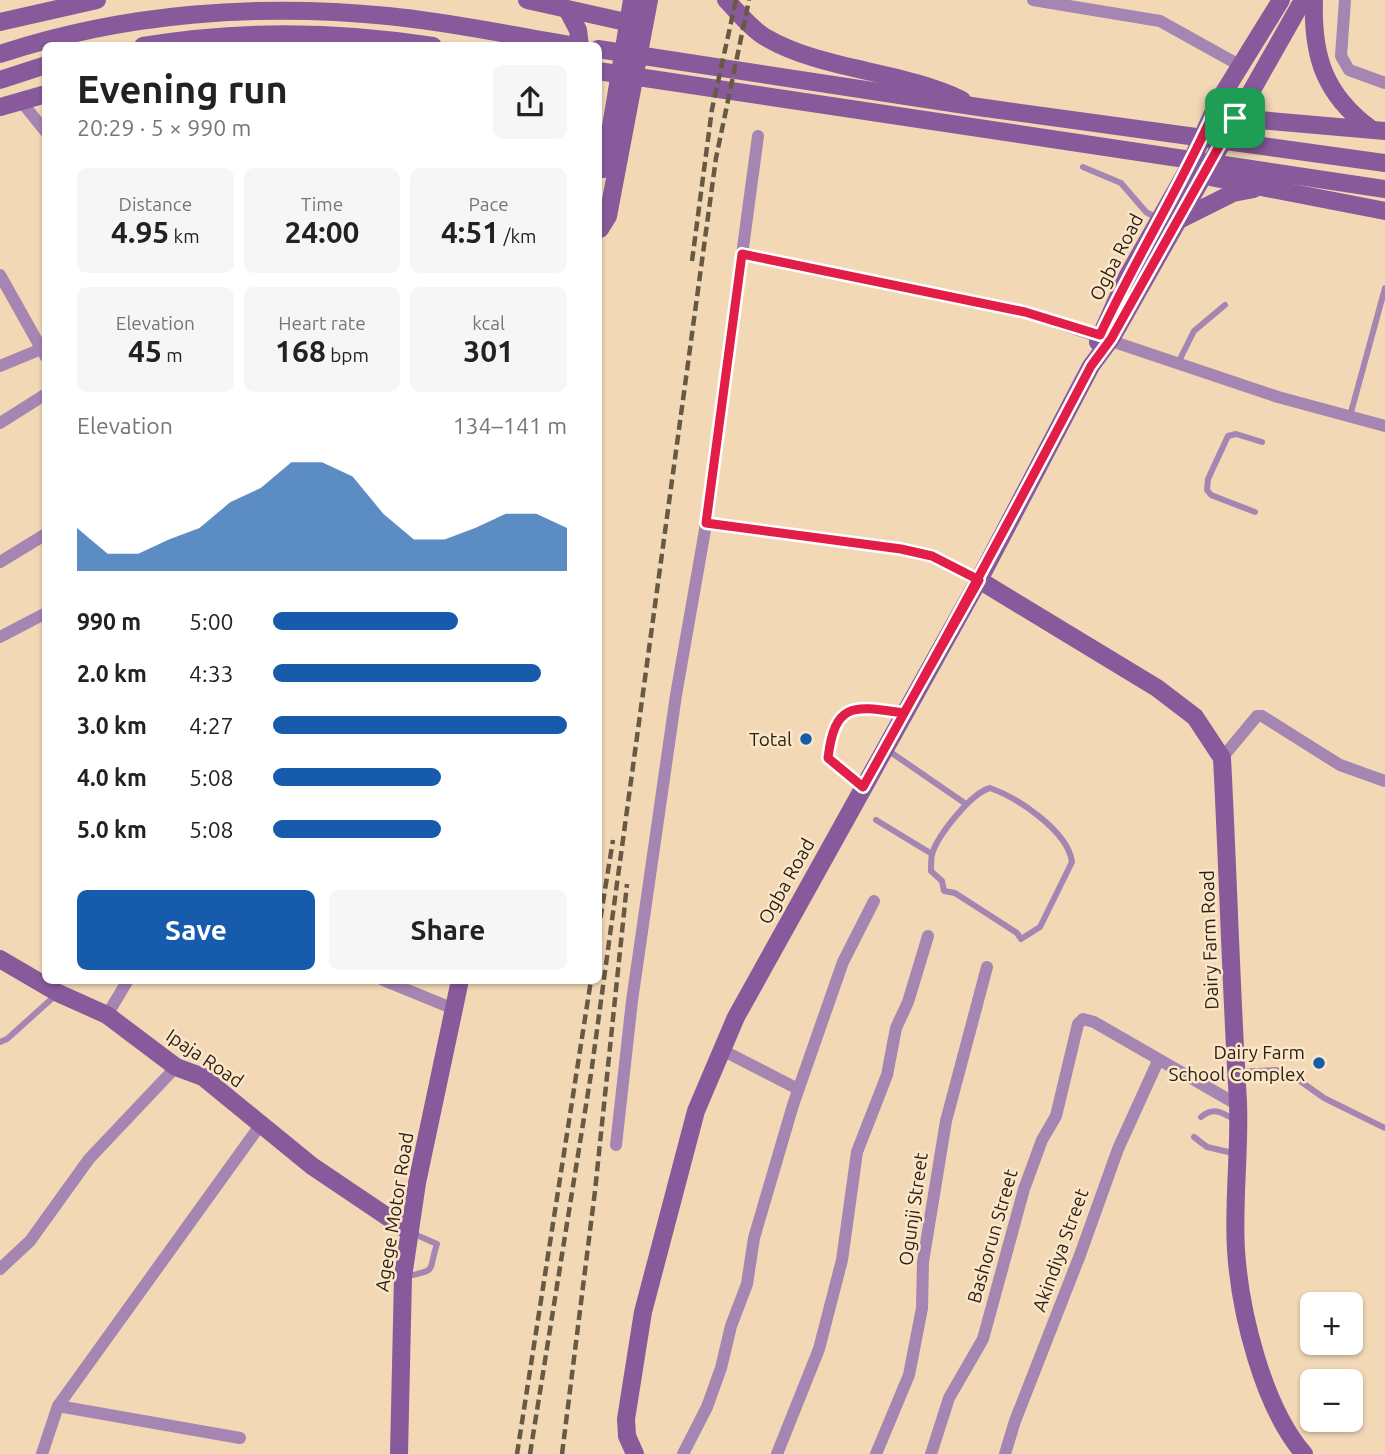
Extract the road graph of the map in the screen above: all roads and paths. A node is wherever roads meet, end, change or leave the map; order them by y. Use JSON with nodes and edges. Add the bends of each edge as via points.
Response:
{"nodes":[{"id":1,"x":97,"y":0,"type":"edge"},
{"id":2,"x":527,"y":0,"type":"edge"},
{"id":3,"x":632,"y":0,"type":"edge"},
{"id":4,"x":649,"y":0,"type":"edge"},
{"id":5,"x":726,"y":0,"type":"edge"},
{"id":6,"x":1032,"y":0,"type":"edge"},
{"id":7,"x":1282,"y":0,"type":"edge"},
{"id":8,"x":1303,"y":0,"type":"edge"},
{"id":9,"x":1314,"y":0,"type":"edge"},
{"id":10,"x":1345,"y":0,"type":"edge"},
{"id":11,"x":568,"y":11,"type":"junction"},
{"id":12,"x":0,"y":22,"type":"edge"},
{"id":13,"x":637,"y":24,"type":"junction"},
{"id":14,"x":185,"y":42,"type":"edge"},
{"id":15,"x":398,"y":42,"type":"edge"},
{"id":16,"x":551,"y":42,"type":"edge"},
{"id":17,"x":578,"y":42,"type":"edge"},
{"id":18,"x":602,"y":50,"type":"edge"},
{"id":19,"x":0,"y":54,"type":"edge"},
{"id":20,"x":42,"y":66,"type":"edge"},
{"id":21,"x":1241,"y":66,"type":"junction"},
{"id":22,"x":602,"y":72,"type":"edge"},
{"id":23,"x":0,"y":79,"type":"edge"},
{"id":24,"x":1385,"y":83,"type":"edge"},
{"id":25,"x":42,"y":95,"type":"edge"},
{"id":26,"x":607,"y":95,"type":"edge"},
{"id":27,"x":20,"y":100,"type":"junction"},
{"id":28,"x":0,"y":107,"type":"edge"},
{"id":29,"x":978,"y":107,"type":"junction"},
{"id":30,"x":1212,"y":116,"type":"junction"},
{"id":31,"x":1235,"y":118,"type":"junction"},
{"id":32,"x":42,"y":127,"type":"edge"},
{"id":33,"x":1378,"y":130,"type":"edge"},
{"id":34,"x":758,"y":136,"type":"dead end"},
{"id":35,"x":1385,"y":163,"type":"edge"},
{"id":36,"x":602,"y":166,"type":"edge"},
{"id":37,"x":1083,"y":167,"type":"dead end"},
{"id":38,"x":1194,"y":174,"type":"junction"},
{"id":39,"x":1282,"y":189,"type":"junction"},
{"id":40,"x":1385,"y":189,"type":"edge"},
{"id":41,"x":1385,"y":211,"type":"edge"},
{"id":42,"x":1158,"y":219,"type":"junction"},
{"id":43,"x":1177,"y":221,"type":"junction"},
{"id":44,"x":602,"y":225,"type":"edge"},
{"id":45,"x":742,"y":254,"type":"junction"},
{"id":46,"x":0,"y":275,"type":"edge"},
{"id":47,"x":1385,"y":288,"type":"edge"},
{"id":48,"x":1225,"y":305,"type":"dead end"},
{"id":49,"x":1106,"y":337,"type":"junction"},
{"id":50,"x":42,"y":346,"type":"edge"},
{"id":51,"x":42,"y":352,"type":"edge"},
{"id":52,"x":1178,"y":363,"type":"junction"},
{"id":53,"x":0,"y":366,"type":"edge"},
{"id":54,"x":42,"y":397,"type":"edge"},
{"id":55,"x":1350,"y":416,"type":"junction"},
{"id":56,"x":0,"y":423,"type":"edge"},
{"id":57,"x":1385,"y":426,"type":"edge"},
{"id":58,"x":1262,"y":442,"type":"dead end"},
{"id":59,"x":1255,"y":512,"type":"dead end"},
{"id":60,"x":706,"y":523,"type":"junction"},
{"id":61,"x":42,"y":536,"type":"edge"},
{"id":62,"x":0,"y":562,"type":"edge"},
{"id":63,"x":979,"y":580,"type":"junction"},
{"id":64,"x":42,"y":615,"type":"edge"},
{"id":65,"x":0,"y":637,"type":"edge"},
{"id":66,"x":904,"y":713,"type":"junction"},
{"id":67,"x":885,"y":747,"type":"junction"},
{"id":68,"x":1222,"y":758,"type":"junction"},
{"id":69,"x":1385,"y":781,"type":"edge"},
{"id":70,"x":863,"y":787,"type":"junction"},
{"id":71,"x":966,"y":804,"type":"junction"},
{"id":72,"x":876,"y":820,"type":"dead end"},
{"id":73,"x":932,"y":854,"type":"junction"},
{"id":74,"x":874,"y":901,"type":"dead end"},
{"id":75,"x":928,"y":936,"type":"dead end"},
{"id":76,"x":0,"y":959,"type":"edge"},
{"id":77,"x":987,"y":967,"type":"dead end"},
{"id":78,"x":42,"y":984,"type":"edge"},
{"id":79,"x":43,"y":984,"type":"edge"},
{"id":80,"x":126,"y":984,"type":"edge"},
{"id":81,"x":393,"y":984,"type":"edge"},
{"id":82,"x":459,"y":984,"type":"edge"},
{"id":83,"x":58,"y":993,"type":"junction"},
{"id":84,"x":454,"y":1009,"type":"junction"},
{"id":85,"x":107,"y":1015,"type":"junction"},
{"id":86,"x":0,"y":1042,"type":"edge"},
{"id":87,"x":722,"y":1050,"type":"junction"},
{"id":88,"x":1158,"y":1061,"type":"junction"},
{"id":89,"x":176,"y":1067,"type":"junction"},
{"id":90,"x":1235,"y":1072,"type":"junction"},
{"id":91,"x":798,"y":1089,"type":"junction"},
{"id":92,"x":1238,"y":1113,"type":"junction"},
{"id":93,"x":1201,"y":1117,"type":"dead end"},
{"id":94,"x":261,"y":1124,"type":"junction"},
{"id":95,"x":1385,"y":1128,"type":"edge"},
{"id":96,"x":1194,"y":1137,"type":"dead end"},
{"id":97,"x":616,"y":1145,"type":"dead end"},
{"id":98,"x":1238,"y":1154,"type":"junction"},
{"id":99,"x":411,"y":1232,"type":"junction"},
{"id":100,"x":0,"y":1269,"type":"edge"},
{"id":101,"x":403,"y":1277,"type":"junction"},
{"id":102,"x":58,"y":1406,"type":"junction"},
{"id":103,"x":240,"y":1438,"type":"dead end"},
{"id":104,"x":42,"y":1454,"type":"edge"},
{"id":105,"x":399,"y":1454,"type":"edge"},
{"id":106,"x":635,"y":1454,"type":"edge"},
{"id":107,"x":683,"y":1454,"type":"edge"},
{"id":108,"x":777,"y":1454,"type":"edge"},
{"id":109,"x":876,"y":1454,"type":"edge"},
{"id":110,"x":931,"y":1454,"type":"edge"},
{"id":111,"x":1005,"y":1454,"type":"edge"},
{"id":112,"x":1304,"y":1454,"type":"edge"}],
"edges":[{"from":1,"to":12,"type":"main road"},
{"from":2,"to":11,"type":"main road"},
{"from":3,"to":13,"type":"main road"},
{"from":4,"to":13,"type":"main road"},
{"from":5,"to":29,"type":"main road","via":[[765,37],[822,59],[938,88]]},
{"from":6,"to":21,"type":"street","via":[[1160,21]]},
{"from":7,"to":21,"type":"main road"},
{"from":8,"to":31,"type":"main road"},
{"from":9,"to":33,"type":"main road","via":[[1324,79],[1357,119]]},
{"from":10,"to":24,"type":"street","via":[[1341,56],[1349,70]]},
{"from":11,"to":13,"type":"main road"},
{"from":11,"to":17,"type":"main road","via":[[578,30]]},
{"from":13,"to":26,"type":"main road"},
{"from":13,"to":44,"type":"main road","via":[[608,216]]},
{"from":14,"to":15,"type":"main road","via":[[270,34],[327,34]]},
{"from":16,"to":19,"type":"main road","via":[[390,16],[267,10],[104,27]]},
{"from":18,"to":29,"type":"main road"},
{"from":20,"to":23,"type":"main road"},
{"from":21,"to":30,"type":"main road"},
{"from":22,"to":40,"type":"main road"},
{"from":25,"to":27,"type":"main road"},
{"from":26,"to":36,"type":"main road"},
{"from":27,"to":28,"type":"main road"},
{"from":27,"to":32,"type":"street"},
{"from":29,"to":35,"type":"main road"},
{"from":30,"to":31,"type":"main road"},
{"from":30,"to":38,"type":"main road"},
{"from":31,"to":33,"type":"main road"},
{"from":31,"to":38,"type":"main road"},
{"from":34,"to":45,"type":"street"},
{"from":37,"to":42,"type":"lane","via":[[1121,183]]},
{"from":38,"to":39,"type":"main road"},
{"from":38,"to":42,"type":"main road","name":"Ogba Road"},
{"from":38,"to":43,"type":"main road","name":"Ogba Road"},
{"from":39,"to":41,"type":"main road"},
{"from":39,"to":43,"type":"main road","via":[[1233,193]]},
{"from":42,"to":49,"type":"main road","name":"Ogba Road"},
{"from":43,"to":49,"type":"main road","name":"Ogba Road"},
{"from":45,"to":49,"type":"street","via":[[1025,312]]},
{"from":45,"to":60,"type":"street"},
{"from":46,"to":50,"type":"street"},
{"from":47,"to":55,"type":"lane"},
{"from":48,"to":52,"type":"lane","via":[[1194,331]]},
{"from":49,"to":52,"type":"street"},
{"from":49,"to":63,"type":"main road","name":"Ogba Road"},
{"from":51,"to":53,"type":"street"},
{"from":52,"to":55,"type":"street"},
{"from":54,"to":56,"type":"street"},
{"from":55,"to":57,"type":"street"},
{"from":58,"to":59,"type":"lane","via":[[1228,436],[1208,479],[1211,495]]},
{"from":60,"to":63,"type":"street","via":[[901,549],[932,556]]},
{"from":60,"to":97,"type":"street","via":[[672,721]]},
{"from":61,"to":62,"type":"street"},
{"from":63,"to":66,"type":"main road","name":"Ogba Road"},
{"from":63,"to":68,"type":"main road","via":[[1157,688],[1195,717]]},
{"from":64,"to":65,"type":"street"},
{"from":66,"to":67,"type":"main road","name":"Ogba Road"},
{"from":66,"to":70,"type":"lane","via":[[850,709],[833,728],[828,758]]},
{"from":67,"to":70,"type":"main road","name":"Ogba Road"},
{"from":67,"to":71,"type":"lane"},
{"from":68,"to":69,"type":"street","via":[[1257,716],[1262,716],[1340,765]]},
{"from":68,"to":90,"type":"main road","name":"Dairy Farm Road"},
{"from":70,"to":87,"type":"main road","name":"Ogba Road","via":[[762,966]]},
{"from":71,"to":73,"type":"lane"},
{"from":71,"to":73,"type":"lane","via":[[977,791],[990,788],[1000,792],[1058,833],[1069,847],[1072,862],[1040,927],[1021,939],[955,893],[944,891],[942,881],[931,871]]},
{"from":72,"to":73,"type":"lane"},
{"from":74,"to":91,"type":"street","via":[[843,962]]},
{"from":75,"to":108,"type":"street","via":[[896,1028],[887,1074],[857,1152],[842,1260],[819,1349]]},
{"from":76,"to":78,"type":"main road","name":"Ipaja Road"},
{"from":77,"to":109,"type":"street","name":"Ogunji Street","via":[[946,1121],[909,1375]]},
{"from":79,"to":83,"type":"main road","name":"Ipaja Road"},
{"from":80,"to":85,"type":"street"},
{"from":81,"to":84,"type":"street"},
{"from":82,"to":84,"type":"main road","name":"Agege Motor Road"},
{"from":83,"to":85,"type":"main road","name":"Ipaja Road"},
{"from":83,"to":86,"type":"lane"},
{"from":84,"to":99,"type":"main road","name":"Agege Motor Road","via":[[416,1183]]},
{"from":85,"to":89,"type":"main road","name":"Ipaja Road"},
{"from":87,"to":91,"type":"street"},
{"from":87,"to":106,"type":"main road","name":"Ogba Road","via":[[696,1111],[643,1312],[626,1419]]},
{"from":88,"to":92,"type":"street"},
{"from":88,"to":110,"type":"street","name":"Bashorun Street","via":[[1094,1023],[1083,1019],[1078,1024],[1056,1116],[1024,1189],[983,1339],[948,1398]]},
{"from":88,"to":111,"type":"street","name":"Akindiya Street","via":[[1118,1149]]},
{"from":89,"to":94,"type":"main road","name":"Ipaja Road","via":[[203,1077]]},
{"from":89,"to":100,"type":"street","via":[[89,1159],[30,1241]]},
{"from":90,"to":92,"type":"main road","name":"Dairy Farm Road"},
{"from":90,"to":95,"type":"lane","via":[[1276,1070],[1293,1076],[1324,1098]]},
{"from":91,"to":107,"type":"street","via":[[721,1368]]},
{"from":92,"to":93,"type":"lane","via":[[1211,1110]]},
{"from":92,"to":98,"type":"main road","name":"Dairy Farm Road"},
{"from":94,"to":99,"type":"main road","name":"Ipaja Road","via":[[312,1166]]},
{"from":94,"to":102,"type":"street"},
{"from":96,"to":98,"type":"lane","via":[[1207,1147]]},
{"from":98,"to":112,"type":"main road","name":"Dairy Farm Road","via":[[1236,1251],[1250,1330],[1284,1424]]},
{"from":99,"to":101,"type":"main road","name":"Agege Motor Road"},
{"from":99,"to":101,"type":"lane","via":[[438,1244],[434,1268]]},
{"from":101,"to":105,"type":"main road","name":"Agege Motor Road"},
{"from":102,"to":103,"type":"street"},
{"from":102,"to":104,"type":"street"}]}
